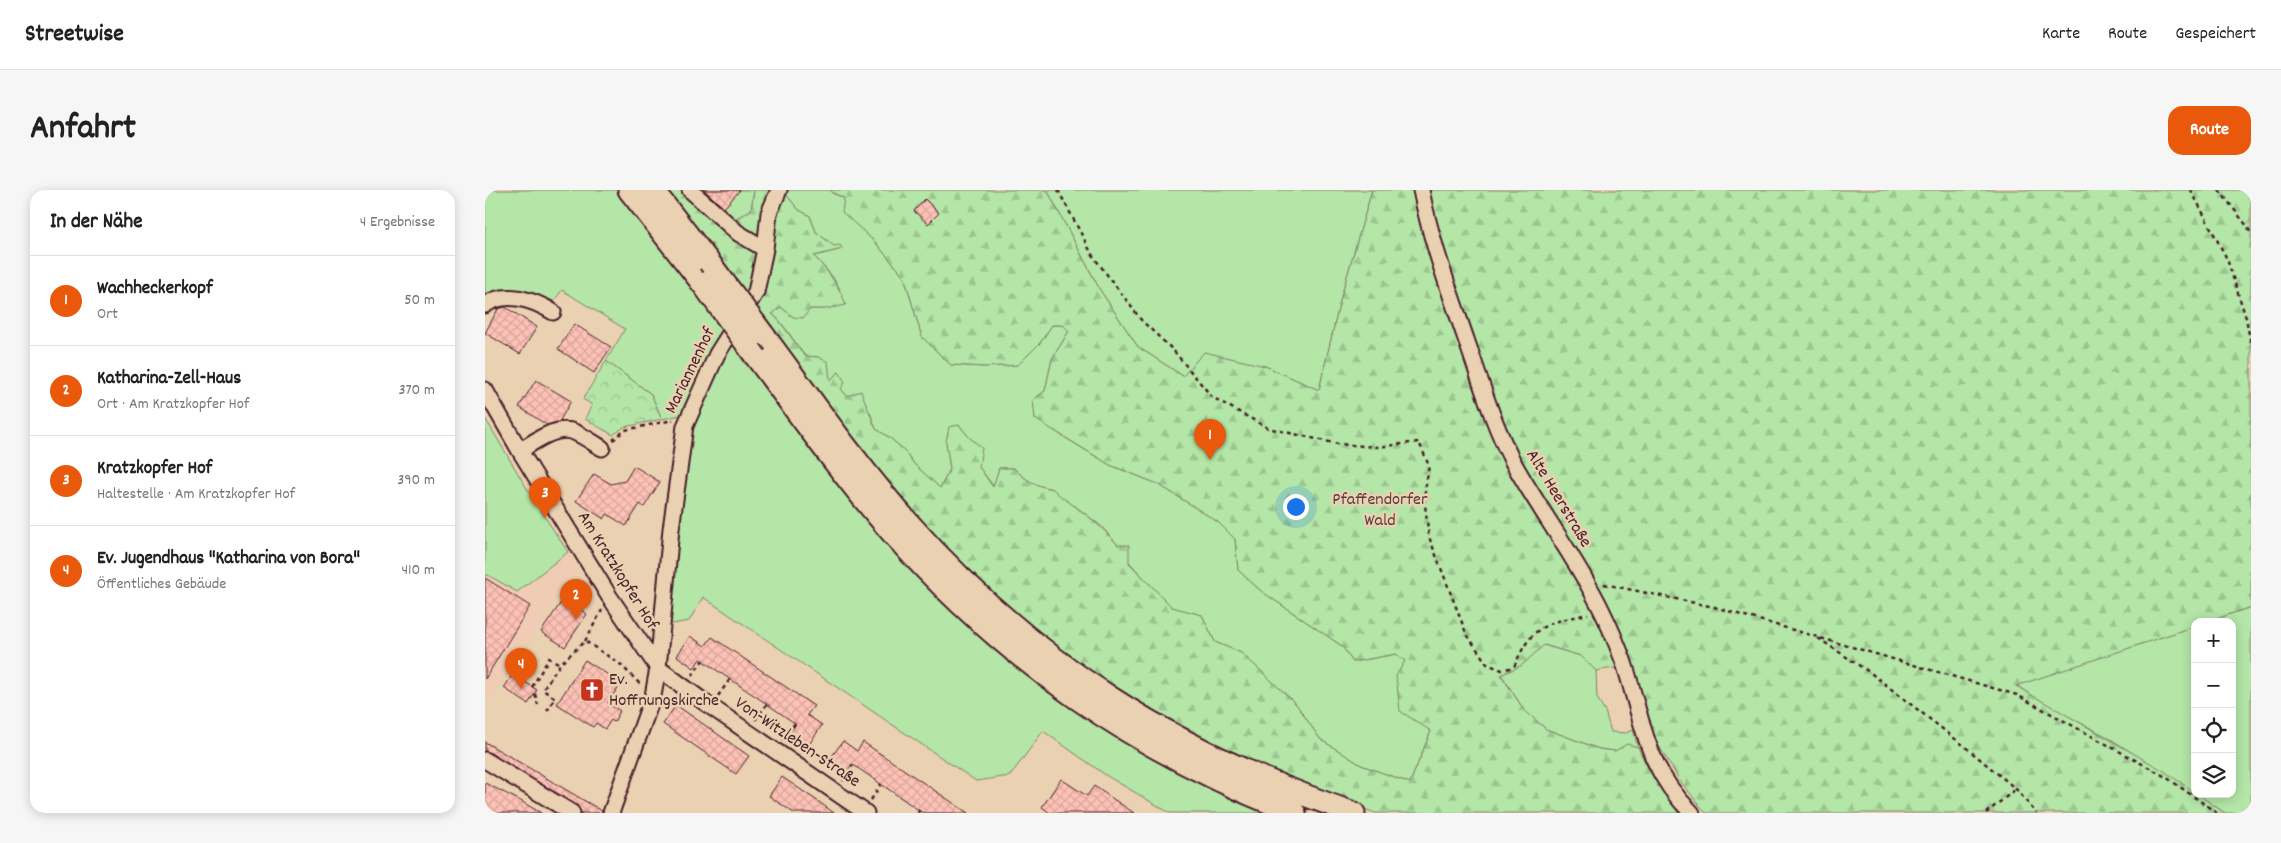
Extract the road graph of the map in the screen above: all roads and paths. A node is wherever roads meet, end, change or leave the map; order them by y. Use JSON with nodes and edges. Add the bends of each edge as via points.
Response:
{"nodes":[{"id":1,"x":629,"y":190,"type":"edge"},
{"id":2,"x":653,"y":190,"type":"edge"},
{"id":3,"x":690,"y":190,"type":"edge"},
{"id":4,"x":779,"y":190,"type":"edge"},
{"id":5,"x":1058,"y":190,"type":"edge"},
{"id":6,"x":1421,"y":190,"type":"edge"},
{"id":7,"x":2191,"y":190,"type":"edge"},
{"id":8,"x":2219,"y":190,"type":"edge"},
{"id":9,"x":2251,"y":234,"type":"edge"},
{"id":10,"x":765,"y":249,"type":"junction"},
{"id":11,"x":485,"y":305,"type":"edge"},
{"id":12,"x":553,"y":312,"type":"dead end"},
{"id":13,"x":2251,"y":345,"type":"edge"},
{"id":14,"x":485,"y":390,"type":"edge"},
{"id":15,"x":688,"y":417,"type":"junction"},
{"id":16,"x":602,"y":448,"type":"joint"},
{"id":17,"x":520,"y":451,"type":"junction"},
{"id":18,"x":1587,"y":582,"type":"junction"},
{"id":19,"x":1602,"y":611,"type":"junction"},
{"id":20,"x":599,"y":615,"type":"dead end"},
{"id":21,"x":1814,"y":635,"type":"junction"},
{"id":22,"x":585,"y":642,"type":"junction"},
{"id":23,"x":703,"y":660,"type":"dead end"},
{"id":24,"x":559,"y":664,"type":"junction"},
{"id":25,"x":658,"y":668,"type":"junction"},
{"id":26,"x":689,"y":679,"type":"dead end"},
{"id":27,"x":730,"y":679,"type":"dead end"},
{"id":28,"x":532,"y":687,"type":"dead end"},
{"id":29,"x":643,"y":689,"type":"dead end"},
{"id":30,"x":535,"y":694,"type":"dead end"},
{"id":31,"x":717,"y":698,"type":"dead end"},
{"id":32,"x":767,"y":704,"type":"dead end"},
{"id":33,"x":538,"y":705,"type":"dead end"},
{"id":34,"x":547,"y":711,"type":"dead end"},
{"id":35,"x":753,"y":723,"type":"dead end"},
{"id":36,"x":795,"y":723,"type":"dead end"},
{"id":37,"x":781,"y":742,"type":"dead end"},
{"id":38,"x":485,"y":760,"type":"edge"},
{"id":39,"x":853,"y":765,"type":"dead end"},
{"id":40,"x":841,"y":784,"type":"dead end"},
{"id":41,"x":881,"y":784,"type":"dead end"},
{"id":42,"x":2016,"y":789,"type":"junction"},
{"id":43,"x":867,"y":808,"type":"edge"},
{"id":44,"x":572,"y":813,"type":"edge"},
{"id":45,"x":611,"y":813,"type":"edge"},
{"id":46,"x":1295,"y":813,"type":"edge"},
{"id":47,"x":1354,"y":813,"type":"edge"},
{"id":48,"x":1692,"y":813,"type":"edge"},
{"id":49,"x":1986,"y":813,"type":"edge"},
{"id":50,"x":2036,"y":813,"type":"edge"},
{"id":51,"x":2217,"y":813,"type":"edge"}],
"edges":[{"from":1,"to":46,"type":"highway","bridge":true,"via":[[702,282],[849,481],[964,608],[1007,646],[1113,724],[1202,774]]},
{"from":2,"to":47,"type":"highway","bridge":true,"via":[[863,469],[907,521],[1020,632],[1079,677],[1169,734],[1261,779]]},
{"from":3,"to":10,"type":"street","via":[[738,233]]},
{"from":4,"to":10,"type":"street","name":"Mariannenhof","via":[[769,213]]},
{"from":5,"to":19,"type":"path","via":[[1093,256],[1142,321],[1173,350],[1212,397],[1269,428],[1338,444],[1377,447],[1419,442],[1429,466],[1424,497],[1429,537],[1466,633],[1487,664],[1502,670],[1514,667],[1523,645],[1539,628]]},
{"from":6,"to":18,"type":"street","name":"Alte Heerstraße","via":[[1440,264],[1503,440],[1527,486]]},
{"from":7,"to":13,"type":"path","via":[[2227,259]]},
{"from":8,"to":9,"type":"path"},
{"from":10,"to":15,"type":"street","name":"Mariannenhof","via":[[756,292],[717,354]]},
{"from":11,"to":12,"type":"street","via":[[496,300],[525,299]]},
{"from":14,"to":17,"type":"street","name":"Am Kratzkopfer Hof"},
{"from":15,"to":16,"type":"path","via":[[625,430]]},
{"from":15,"to":25,"type":"street","name":"Mariannenhof","via":[[671,529]]},
{"from":16,"to":17,"type":"street","via":[[573,431],[562,431],[546,435]]},
{"from":17,"to":25,"type":"street","name":"Am Kratzkopfer Hof","via":[[609,596]]},
{"from":18,"to":19,"type":"street","name":"Alte Heerstraße"},
{"from":18,"to":21,"type":"path","via":[[1714,606]]},
{"from":19,"to":48,"type":"street","name":"Alte Heerstraße","via":[[1623,660],[1647,746],[1667,784]]},
{"from":20,"to":22,"type":"path"},
{"from":21,"to":42,"type":"path","via":[[1872,674]]},
{"from":21,"to":51,"type":"path","via":[[2017,695],[2166,777]]},
{"from":22,"to":24,"type":"path"},
{"from":22,"to":29,"type":"path","via":[[620,664]]},
{"from":23,"to":26,"type":"path"},
{"from":24,"to":28,"type":"path","via":[[549,658]]},
{"from":24,"to":34,"type":"path","via":[[543,690],[555,698]]},
{"from":25,"to":43,"type":"street","name":"Von-Witzleben-Straße","via":[[707,704]]},
{"from":25,"to":45,"type":"street","name":"Mariannenhof","via":[[653,696]]},
{"from":27,"to":31,"type":"path"},
{"from":30,"to":33,"type":"path"},
{"from":32,"to":35,"type":"path"},
{"from":36,"to":37,"type":"path"},
{"from":38,"to":44,"type":"street"},
{"from":39,"to":40,"type":"path"},
{"from":41,"to":43,"type":"path"},
{"from":42,"to":49,"type":"path"},
{"from":42,"to":50,"type":"path"}]}
